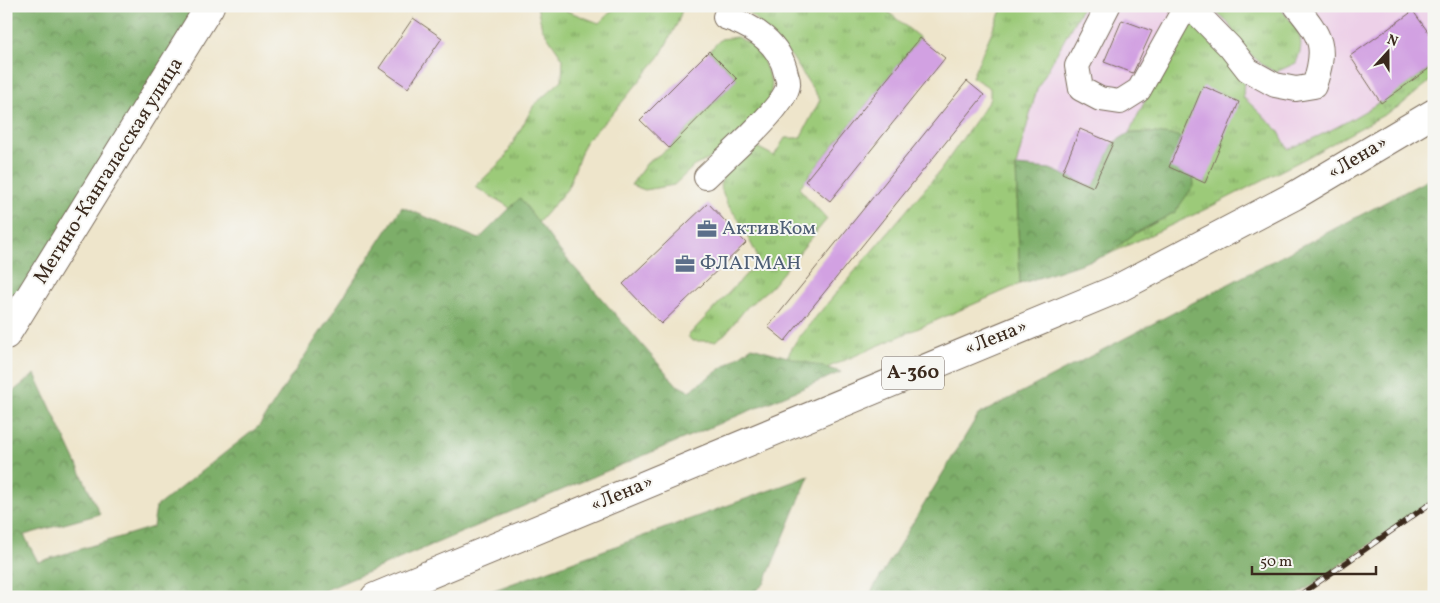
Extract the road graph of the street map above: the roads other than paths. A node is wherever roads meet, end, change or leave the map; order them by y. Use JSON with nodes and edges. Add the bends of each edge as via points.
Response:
{"nodes":[{"id":1,"x":210,"y":6,"type":"edge"},
{"id":2,"x":1108,"y":6,"type":"edge"},
{"id":3,"x":1186,"y":6,"type":"edge"},
{"id":4,"x":1190,"y":6,"type":"edge"},
{"id":5,"x":1296,"y":6,"type":"edge"},
{"id":6,"x":725,"y":17,"type":"dead end"},
{"id":7,"x":1434,"y":113,"type":"edge"},
{"id":8,"x":706,"y":176,"type":"dead end"},
{"id":9,"x":6,"y":335,"type":"edge"},
{"id":10,"x":375,"y":597,"type":"edge"}],
"edges":[{"from":1,"to":9,"type":"main road","name":"Мегино-Кангаласская улица"},
{"from":2,"to":3,"type":"lane","via":[[1077,66],[1081,89],[1100,99],[1120,102],[1139,90]]},
{"from":4,"to":5,"type":"lane","via":[[1230,46],[1248,70],[1275,84],[1296,89],[1314,86],[1323,53],[1313,27]]},
{"from":6,"to":8,"type":"lane","via":[[751,27],[775,47],[784,61],[788,86],[762,122]]},
{"from":7,"to":10,"type":"main road","name":"«Лена»","number":"А-360","via":[[1294,196],[1117,289]]}]}
